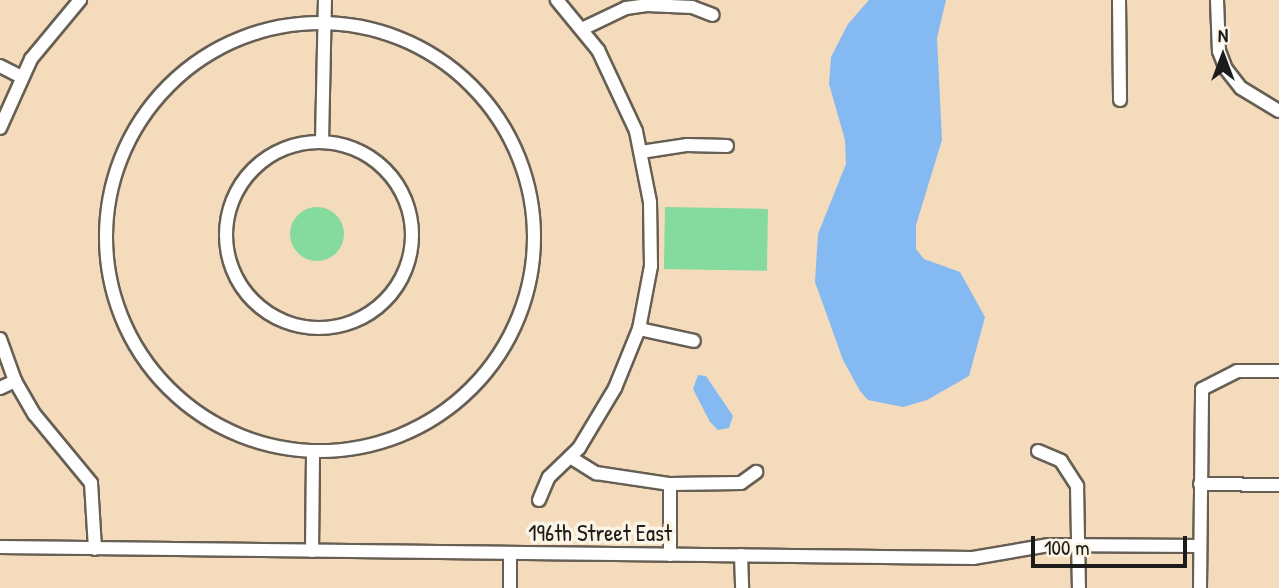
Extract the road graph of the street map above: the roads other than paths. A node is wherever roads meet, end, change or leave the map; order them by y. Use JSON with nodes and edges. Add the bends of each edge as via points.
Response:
{"nodes":[{"id":1,"x":80,"y":0,"type":"edge"},
{"id":2,"x":325,"y":0,"type":"edge"},
{"id":3,"x":557,"y":0,"type":"edge"},
{"id":4,"x":1119,"y":0,"type":"edge"},
{"id":5,"x":1217,"y":0,"type":"edge"},
{"id":6,"x":713,"y":15,"type":"dead end"},
{"id":7,"x":324,"y":24,"type":"junction"},
{"id":8,"x":582,"y":29,"type":"junction"},
{"id":9,"x":0,"y":66,"type":"edge"},
{"id":10,"x":22,"y":77,"type":"junction"},
{"id":11,"x":1120,"y":100,"type":"dead end"},
{"id":12,"x":1279,"y":111,"type":"edge"},
{"id":13,"x":0,"y":128,"type":"edge"},
{"id":14,"x":322,"y":142,"type":"junction"},
{"id":15,"x":727,"y":146,"type":"dead end"},
{"id":16,"x":641,"y":152,"type":"junction"},
{"id":17,"x":639,"y":329,"type":"junction"},
{"id":18,"x":0,"y":339,"type":"edge"},
{"id":19,"x":694,"y":341,"type":"dead end"},
{"id":20,"x":1279,"y":371,"type":"edge"},
{"id":21,"x":15,"y":380,"type":"junction"},
{"id":22,"x":0,"y":388,"type":"edge"},
{"id":23,"x":313,"y":451,"type":"junction"},
{"id":24,"x":1038,"y":451,"type":"dead end"},
{"id":25,"x":570,"y":457,"type":"junction"},
{"id":26,"x":756,"y":472,"type":"dead end"},
{"id":27,"x":670,"y":484,"type":"junction"},
{"id":28,"x":1200,"y":484,"type":"junction"},
{"id":29,"x":1279,"y":485,"type":"edge"},
{"id":30,"x":540,"y":500,"type":"dead end"},
{"id":31,"x":1079,"y":545,"type":"junction"},
{"id":32,"x":1199,"y":546,"type":"junction"},
{"id":33,"x":0,"y":547,"type":"edge"},
{"id":34,"x":95,"y":549,"type":"junction"},
{"id":35,"x":312,"y":551,"type":"junction"},
{"id":36,"x":510,"y":554,"type":"junction"},
{"id":37,"x":670,"y":555,"type":"junction"},
{"id":38,"x":741,"y":555,"type":"junction"},
{"id":39,"x":510,"y":588,"type":"edge"},
{"id":40,"x":742,"y":588,"type":"edge"},
{"id":41,"x":1079,"y":588,"type":"edge"},
{"id":42,"x":1200,"y":588,"type":"edge"}],
"edges":[{"from":1,"to":10,"type":"street","via":[[52,30]]},
{"from":2,"to":7,"type":"street"},
{"from":3,"to":8,"type":"street"},
{"from":4,"to":11,"type":"street"},
{"from":5,"to":12,"type":"street","via":[[1219,51],[1241,88]]},
{"from":6,"to":8,"type":"street","via":[[692,7],[647,5],[617,11]]},
{"from":7,"to":14,"type":"street"},
{"from":7,"to":23,"type":"street","via":[[275,28],[228,44],[167,87],[125,148],[110,195],[106,244],[121,316],[160,379],[218,425],[264,443]]},
{"from":7,"to":23,"type":"street","via":[[400,39],[446,64],[475,90],[499,120],[522,166],[534,243],[518,318],[493,363],[457,401],[389,439]]},
{"from":8,"to":16,"type":"street","via":[[612,74]]},
{"from":9,"to":10,"type":"street"},
{"from":10,"to":13,"type":"street"},
{"from":14,"to":14,"type":"street","via":[[286,148],[255,167],[237,190],[226,232],[230,261],[251,299],[281,320],[316,328],[352,322],[383,303],[407,266],[412,238],[406,202],[387,171],[351,147]]},
{"from":15,"to":16,"type":"street","via":[[687,145]]},
{"from":16,"to":17,"type":"street","via":[[651,232],[647,298]]},
{"from":17,"to":19,"type":"street"},
{"from":17,"to":25,"type":"street","via":[[600,416]]},
{"from":18,"to":21,"type":"street"},
{"from":20,"to":28,"type":"street","via":[[1237,371],[1203,387]]},
{"from":21,"to":22,"type":"street"},
{"from":21,"to":34,"type":"street","via":[[52,438],[91,483],[96,503]]},
{"from":23,"to":35,"type":"street"},
{"from":24,"to":31,"type":"street","via":[[1061,461],[1075,479]]},
{"from":25,"to":27,"type":"street","via":[[596,473]]},
{"from":25,"to":30,"type":"street","via":[[549,477]]},
{"from":26,"to":27,"type":"street","via":[[741,483]]},
{"from":27,"to":37,"type":"street"},
{"from":28,"to":29,"type":"street"},
{"from":28,"to":32,"type":"street"},
{"from":31,"to":32,"type":"street","name":"196th Street East"},
{"from":31,"to":38,"type":"street","name":"196th Street East","via":[[1049,545],[973,558]]},
{"from":31,"to":41,"type":"street"},
{"from":32,"to":42,"type":"street"},
{"from":33,"to":34,"type":"street","name":"196th Street East"},
{"from":34,"to":35,"type":"street","name":"196th Street East"},
{"from":35,"to":36,"type":"street","name":"196th Street East"},
{"from":36,"to":37,"type":"street","name":"196th Street East"},
{"from":36,"to":39,"type":"street"},
{"from":37,"to":38,"type":"street","name":"196th Street East"},
{"from":38,"to":40,"type":"street"}]}
